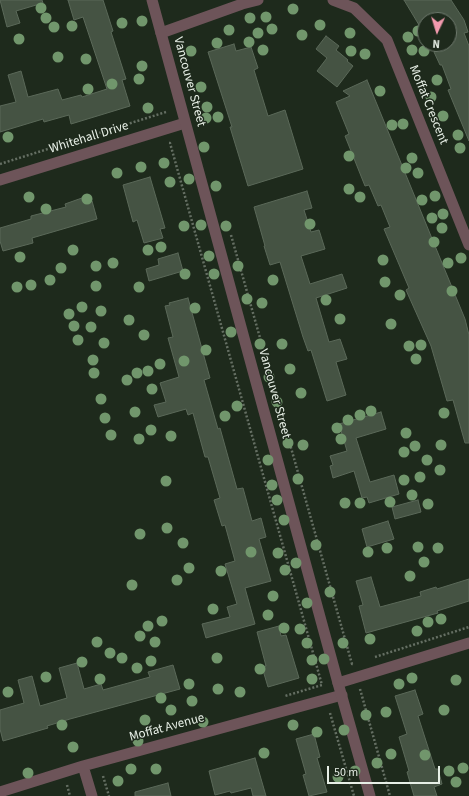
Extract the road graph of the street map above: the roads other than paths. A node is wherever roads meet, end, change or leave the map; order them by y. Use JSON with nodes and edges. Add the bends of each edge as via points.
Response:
{"nodes":[{"id":1,"x":152,"y":0,"type":"edge"},
{"id":2,"x":258,"y":0,"type":"edge"},
{"id":3,"x":333,"y":0,"type":"edge"},
{"id":4,"x":161,"y":33,"type":"junction"},
{"id":5,"x":186,"y":123,"type":"junction"},
{"id":6,"x":0,"y":180,"type":"edge"},
{"id":7,"x":469,"y":245,"type":"edge"},
{"id":8,"x":469,"y":643,"type":"edge"},
{"id":9,"x":338,"y":683,"type":"junction"},
{"id":10,"x":342,"y":695,"type":"junction"},
{"id":11,"x":83,"y":766,"type":"junction"},
{"id":12,"x":0,"y":792,"type":"edge"},
{"id":13,"x":92,"y":796,"type":"edge"},
{"id":14,"x":370,"y":796,"type":"edge"}],
"edges":[{"from":1,"to":4,"type":"street","name":"Vancouver Street"},
{"from":2,"to":4,"type":"street"},
{"from":3,"to":7,"type":"street","name":"Moffat Crescent","via":[[354,8],[387,40]]},
{"from":4,"to":5,"type":"street","name":"Vancouver Street"},
{"from":5,"to":6,"type":"street","name":"Whitehall Drive"},
{"from":5,"to":9,"type":"street","name":"Vancouver Street"},
{"from":8,"to":9,"type":"street"},
{"from":9,"to":10,"type":"street","name":"Vancouver Street"},
{"from":10,"to":11,"type":"street","name":"Moffat Avenue"},
{"from":10,"to":14,"type":"street","name":"Vancouver Street"},
{"from":11,"to":12,"type":"street","name":"Moffat Avenue"},
{"from":11,"to":13,"type":"street"}]}
